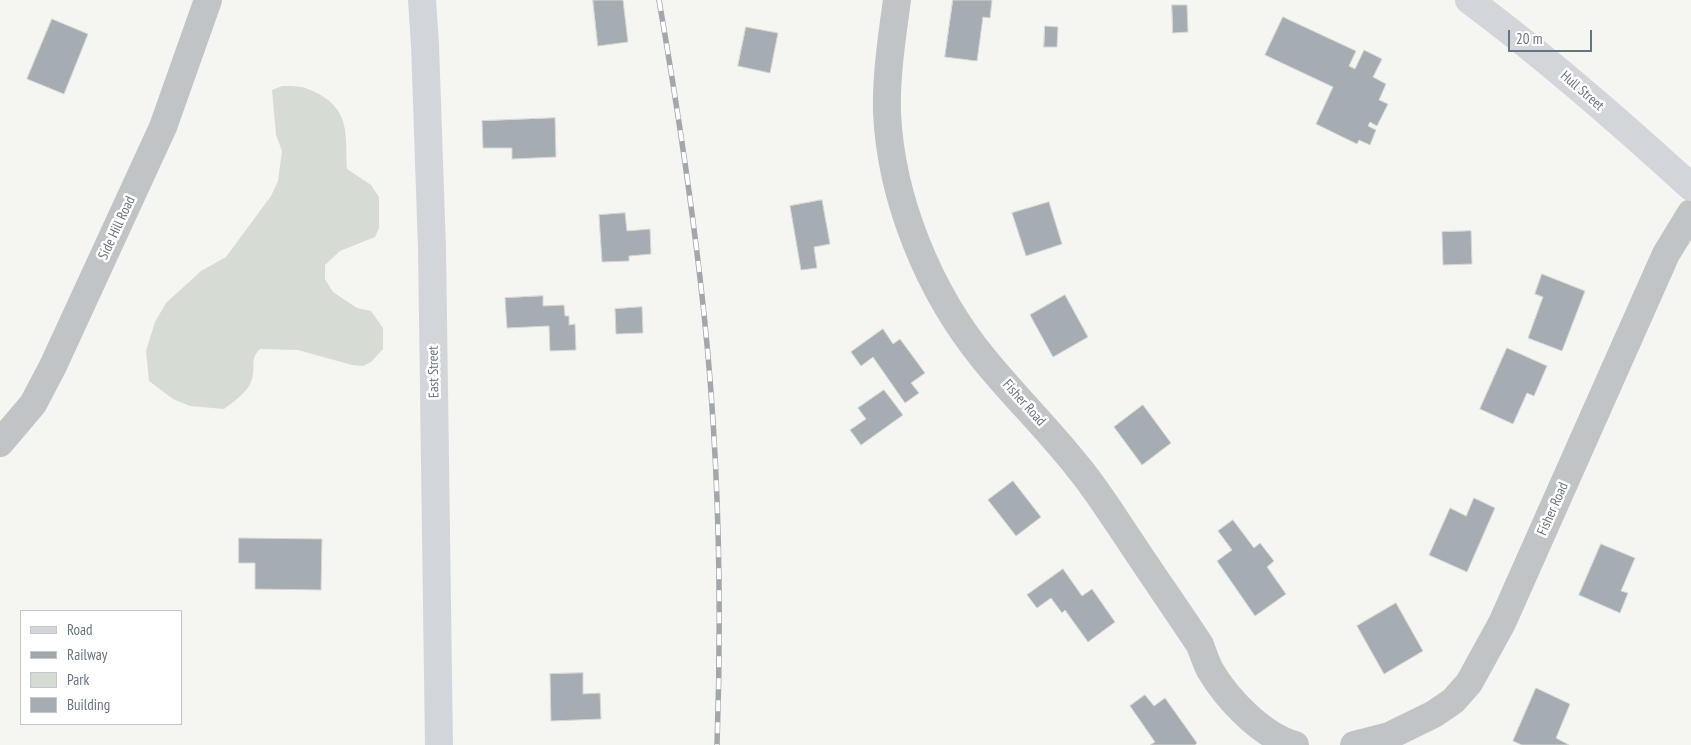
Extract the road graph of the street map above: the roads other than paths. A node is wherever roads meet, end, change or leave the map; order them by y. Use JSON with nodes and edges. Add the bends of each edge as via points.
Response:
{"nodes":[{"id":1,"x":208,"y":0,"type":"edge"},
{"id":2,"x":422,"y":0,"type":"edge"},
{"id":3,"x":897,"y":0,"type":"edge"},
{"id":4,"x":1469,"y":0,"type":"edge"},
{"id":5,"x":1691,"y":187,"type":"edge"},
{"id":6,"x":1691,"y":213,"type":"edge"},
{"id":7,"x":0,"y":443,"type":"edge"},
{"id":8,"x":439,"y":745,"type":"edge"},
{"id":9,"x":1295,"y":745,"type":"edge"},
{"id":10,"x":1354,"y":745,"type":"edge"}],
"edges":[{"from":1,"to":7,"type":"street","name":"Side Hill Road","via":[[163,127],[54,366],[33,404]]},
{"from":2,"to":8,"type":"main road","name":"East Street","via":[[432,248]]},
{"from":3,"to":9,"type":"street","name":"Fisher Road","via":[[888,68],[890,144],[910,225],[941,298],[983,358],[1085,475],[1200,645],[1210,670],[1229,696],[1254,722]]},
{"from":4,"to":5,"type":"main road","name":"Hull Street","via":[[1569,79]]},
{"from":6,"to":10,"type":"street","name":"Fisher Road","via":[[1666,254],[1502,623],[1469,684],[1454,701],[1434,714],[1389,736]]}]}
